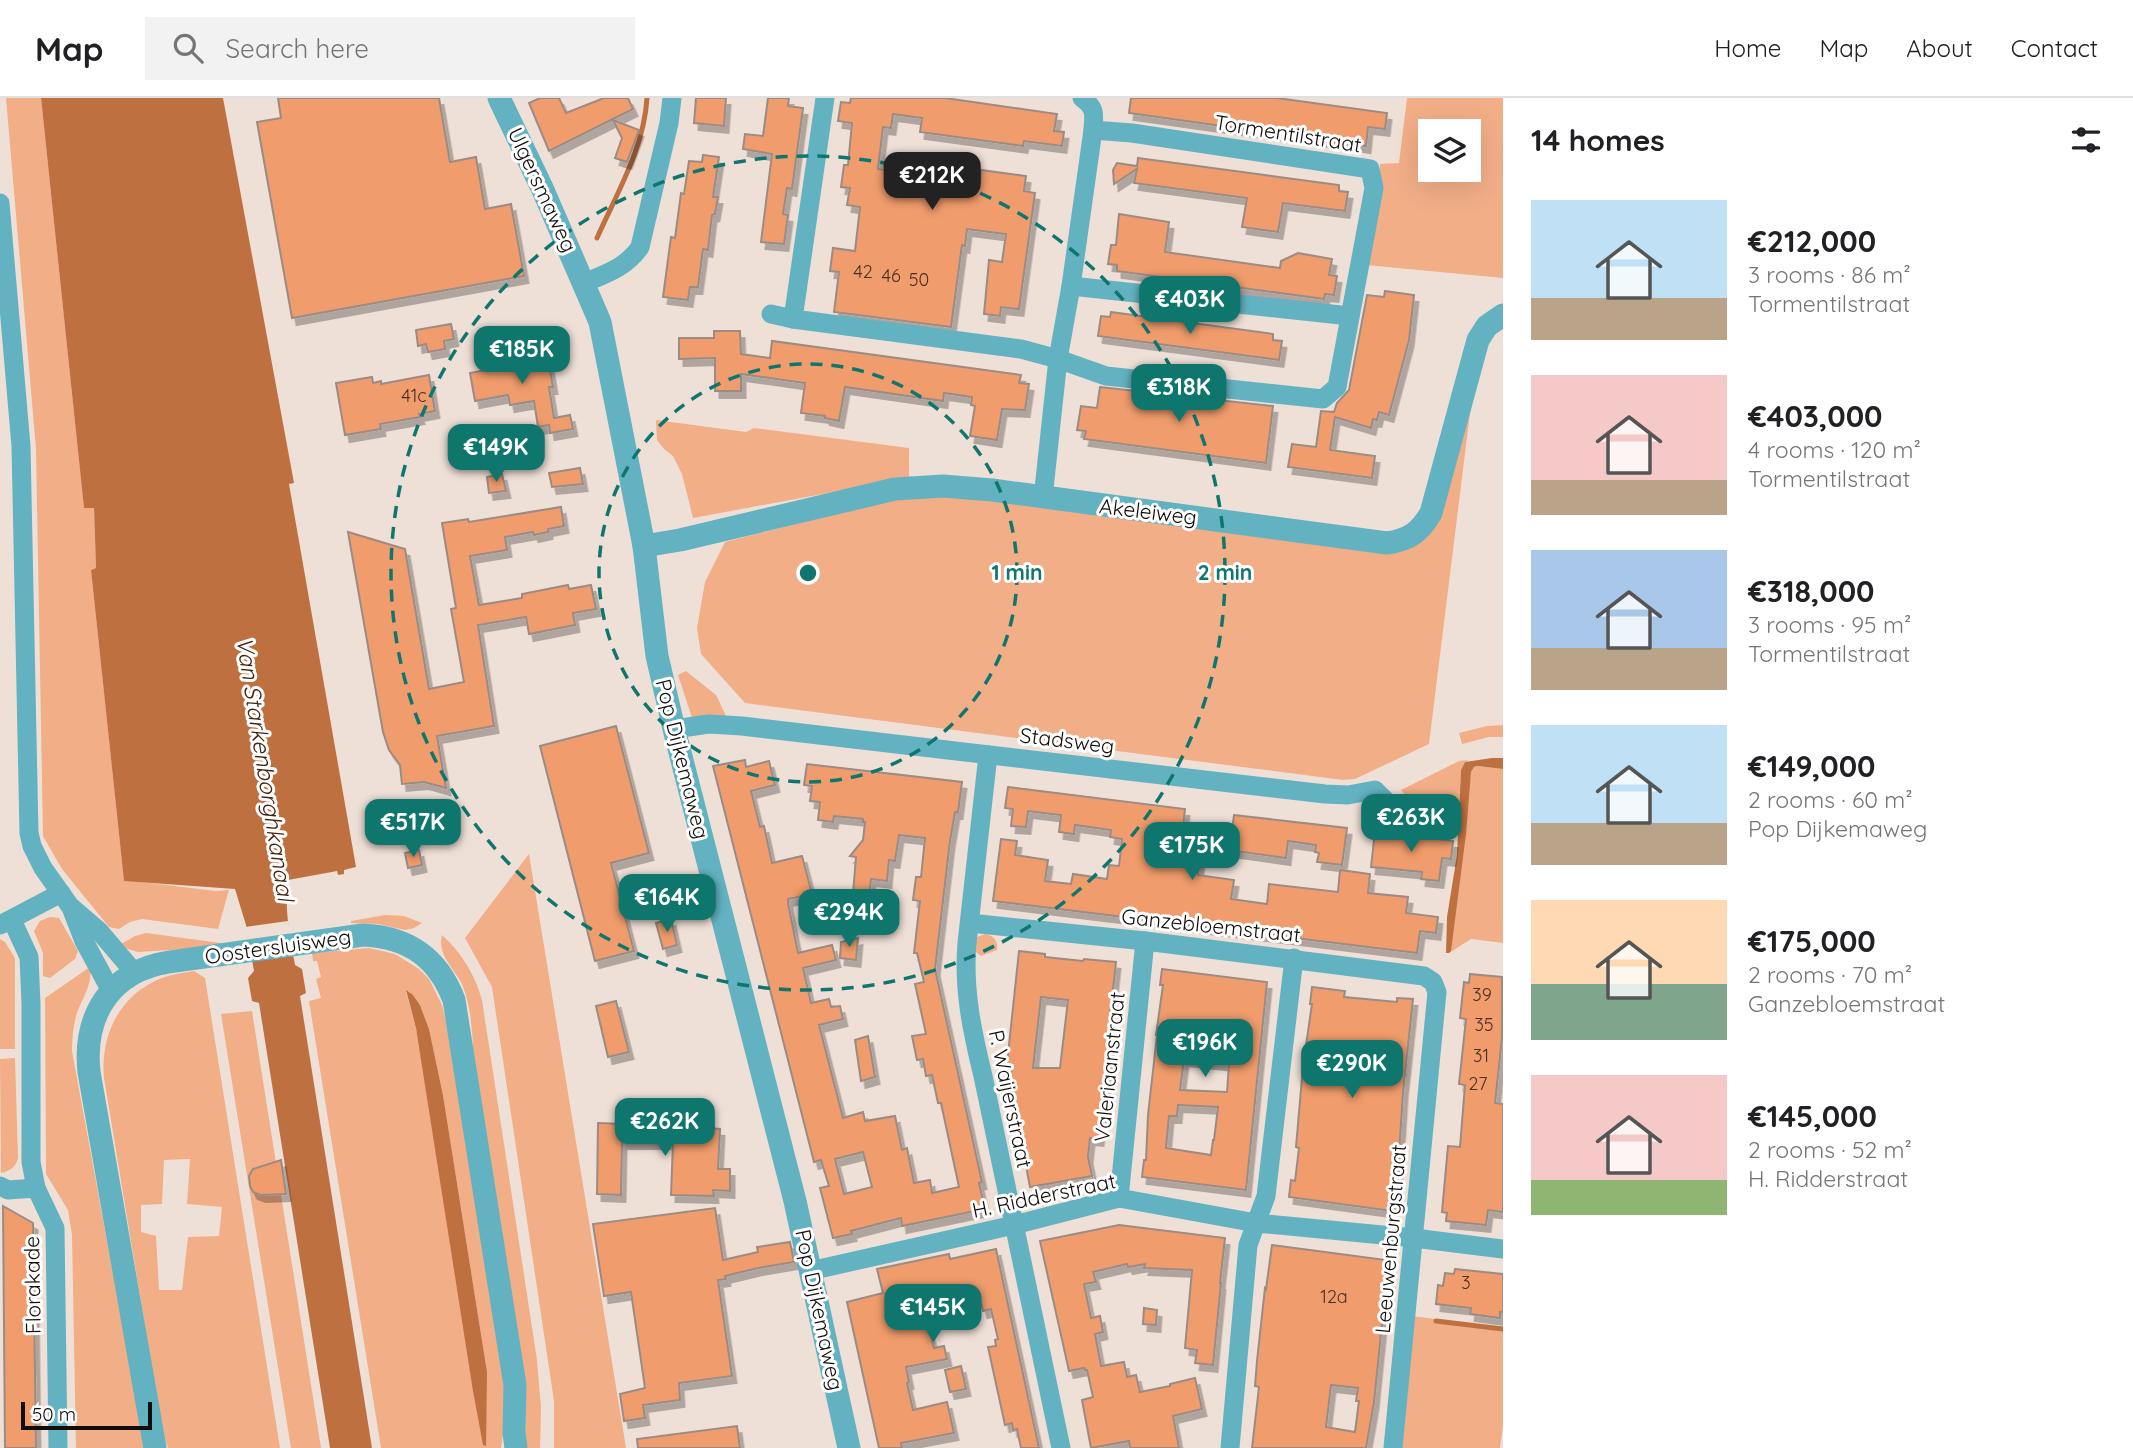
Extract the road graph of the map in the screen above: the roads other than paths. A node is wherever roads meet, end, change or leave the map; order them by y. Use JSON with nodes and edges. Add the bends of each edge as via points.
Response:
{"nodes":[{"id":1,"x":499,"y":98,"type":"edge"},
{"id":2,"x":672,"y":98,"type":"edge"},
{"id":3,"x":825,"y":98,"type":"edge"},
{"id":4,"x":1082,"y":98,"type":"edge"},
{"id":5,"x":1093,"y":130,"type":"junction"},
{"id":6,"x":0,"y":203,"type":"edge"},
{"id":7,"x":584,"y":283,"type":"junction"},
{"id":8,"x":1071,"y":286,"type":"junction"},
{"id":9,"x":771,"y":314,"type":"dead end"},
{"id":10,"x":1503,"y":315,"type":"edge"},
{"id":11,"x":1350,"y":316,"type":"junction"},
{"id":12,"x":793,"y":319,"type":"junction"},
{"id":13,"x":1058,"y":359,"type":"junction"},
{"id":14,"x":9,"y":414,"type":"edge"},
{"id":15,"x":1043,"y":498,"type":"junction"},
{"id":16,"x":644,"y":546,"type":"junction"},
{"id":17,"x":674,"y":729,"type":"junction"},
{"id":18,"x":988,"y":755,"type":"junction"},
{"id":19,"x":1448,"y":815,"type":"dead end"},
{"id":20,"x":66,"y":899,"type":"junction"},
{"id":21,"x":6,"y":922,"type":"edge"},
{"id":22,"x":970,"y":923,"type":"junction"},
{"id":23,"x":1145,"y":941,"type":"junction"},
{"id":24,"x":1294,"y":958,"type":"junction"},
{"id":25,"x":134,"y":972,"type":"junction"},
{"id":26,"x":111,"y":991,"type":"junction"},
{"id":27,"x":1437,"y":992,"type":"joint"},
{"id":28,"x":0,"y":1186,"type":"edge"},
{"id":29,"x":36,"y":1188,"type":"junction"},
{"id":30,"x":1119,"y":1198,"type":"junction"},
{"id":31,"x":1256,"y":1223,"type":"junction"},
{"id":32,"x":1014,"y":1225,"type":"junction"},
{"id":33,"x":1414,"y":1238,"type":"junction"},
{"id":34,"x":1503,"y":1249,"type":"edge"},
{"id":35,"x":810,"y":1271,"type":"junction"},
{"id":36,"x":513,"y":1443,"type":"edge"},
{"id":37,"x":58,"y":1448,"type":"edge"},
{"id":38,"x":155,"y":1448,"type":"edge"},
{"id":39,"x":849,"y":1448,"type":"edge"},
{"id":40,"x":1062,"y":1448,"type":"edge"},
{"id":41,"x":1230,"y":1448,"type":"edge"},
{"id":42,"x":1393,"y":1448,"type":"edge"}],
"edges":[{"from":1,"to":7,"type":"street","name":"Ulgersmaweg"},
{"from":2,"to":7,"type":"street","via":[[640,247],[624,265]]},
{"from":3,"to":12,"type":"street"},
{"from":4,"to":5,"type":"street","via":[[1091,104]]},
{"from":5,"to":8,"type":"street"},
{"from":5,"to":11,"type":"street","name":"Tormentilstraat","via":[[1370,169],[1374,188]]},
{"from":6,"to":14,"type":"street"},
{"from":7,"to":16,"type":"street","name":"Pop Dijkemaweg","via":[[600,322]]},
{"from":8,"to":11,"type":"street"},
{"from":8,"to":13,"type":"street"},
{"from":9,"to":12,"type":"street","name":"Tormentilstraat"},
{"from":10,"to":15,"type":"street","name":"Akeleiweg","via":[[1487,326],[1478,340],[1431,513],[1411,537],[1387,543]]},
{"from":11,"to":13,"type":"street","name":"Tormentilstraat","via":[[1337,387],[1323,400],[1106,376]]},
{"from":12,"to":13,"type":"street","name":"Tormentilstraat","via":[[1021,349]]},
{"from":13,"to":15,"type":"street"},
{"from":14,"to":20,"type":"street","via":[[21,446],[29,833],[43,868]]},
{"from":15,"to":16,"type":"street","name":"Akeleiweg","via":[[919,486]]},
{"from":16,"to":17,"type":"street","name":"Pop Dijkemaweg","via":[[657,656]]},
{"from":17,"to":18,"type":"street","name":"Stadsweg","via":[[742,726]]},
{"from":17,"to":35,"type":"street","name":"Pop Dijkemaweg"},
{"from":18,"to":19,"type":"street","name":"Stadsweg","via":[[1337,795],[1375,790],[1393,808]]},
{"from":18,"to":22,"type":"street","name":"P. Waijerstraat"},
{"from":20,"to":21,"type":"street"},
{"from":20,"to":25,"type":"street"},
{"from":20,"to":26,"type":"street"},
{"from":21,"to":29,"type":"street","name":"Florakade","via":[[29,957]]},
{"from":22,"to":23,"type":"street","name":"Ganzebloemstraat"},
{"from":22,"to":32,"type":"street","name":"P. Waijerstraat","via":[[965,970],[970,1026]]},
{"from":23,"to":24,"type":"street","name":"Ganzebloemstraat"},
{"from":23,"to":30,"type":"street","name":"Valeriaanstraat"},
{"from":24,"to":27,"type":"street","name":"Ganzebloemstraat","via":[[1424,976]]},
{"from":24,"to":31,"type":"street","via":[[1266,1196]]},
{"from":25,"to":26,"type":"street","name":"Oostersluisweg"},
{"from":25,"to":36,"type":"street","name":"Oostersluisweg","via":[[157,964],[363,935],[406,944],[441,973],[454,1000],[460,1029],[515,1385]]},
{"from":26,"to":38,"type":"street","name":"Oostersluisweg","via":[[94,1020],[88,1059]]},
{"from":27,"to":33,"type":"street","name":"Leeuwenburgstraat"},
{"from":28,"to":29,"type":"street","via":[[8,1190]]},
{"from":29,"to":37,"type":"street","name":"Florakade","via":[[55,1228]]},
{"from":30,"to":31,"type":"street","name":"H. Ridderstraat"},
{"from":30,"to":32,"type":"street","name":"H. Ridderstraat"},
{"from":31,"to":33,"type":"street","name":"H. Ridderstraat"},
{"from":31,"to":41,"type":"street","via":[[1248,1245]]},
{"from":32,"to":35,"type":"street","name":"H. Ridderstraat"},
{"from":32,"to":40,"type":"street","name":"P. Waijerstraat"},
{"from":33,"to":34,"type":"street","name":"H. Ridderstraat"},
{"from":33,"to":42,"type":"street","name":"Leeuwenburgstraat"},
{"from":35,"to":39,"type":"street","name":"Pop Dijkemaweg"}]}
